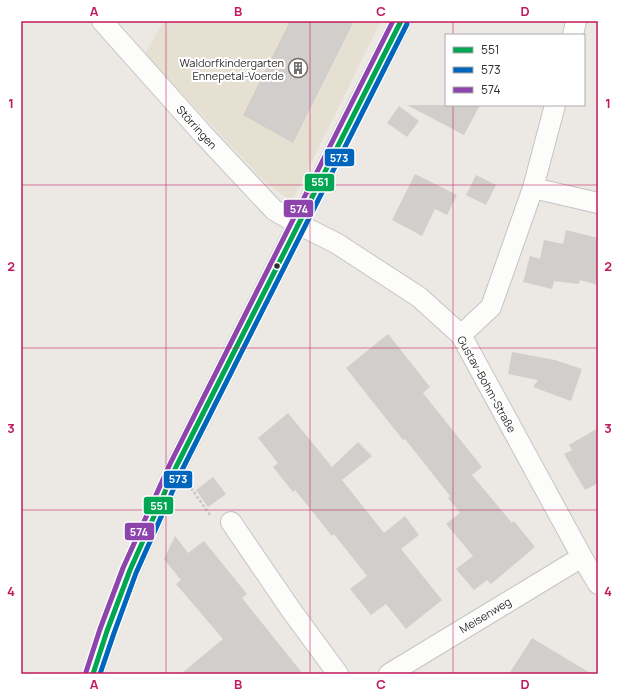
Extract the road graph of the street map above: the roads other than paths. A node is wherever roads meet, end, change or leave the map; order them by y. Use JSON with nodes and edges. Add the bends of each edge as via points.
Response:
{"nodes":[{"id":1,"x":102,"y":21,"type":"edge"},
{"id":2,"x":401,"y":21,"type":"edge"},
{"id":3,"x":576,"y":21,"type":"edge"},
{"id":4,"x":573,"y":34,"type":"edge"},
{"id":5,"x":555,"y":106,"type":"edge"},
{"id":6,"x":533,"y":188,"type":"junction"},
{"id":7,"x":598,"y":203,"type":"edge"},
{"id":8,"x":298,"y":224,"type":"junction"},
{"id":9,"x":461,"y":335,"type":"junction"},
{"id":10,"x":231,"y":522,"type":"road end"},
{"id":11,"x":582,"y":557,"type":"junction"},
{"id":12,"x":598,"y":584,"type":"edge"},
{"id":13,"x":93,"y":674,"type":"edge"},
{"id":14,"x":338,"y":674,"type":"edge"},
{"id":15,"x":389,"y":674,"type":"edge"}],
"edges":[{"from":1,"to":8,"type":"street","name":"Störringen","via":[[274,210]]},
{"from":2,"to":8,"type":"street"},
{"from":3,"to":4,"type":"street"},
{"from":5,"to":6,"type":"street"},
{"from":6,"to":7,"type":"street"},
{"from":6,"to":9,"type":"street","via":[[491,307]]},
{"from":8,"to":9,"type":"street","name":"Gustav-Bohm-Straße","via":[[336,243],[419,297]]},
{"from":8,"to":13,"type":"street","via":[[176,467],[130,570]]},
{"from":9,"to":11,"type":"street","name":"Gustav-Bohm-Straße"},
{"from":10,"to":14,"type":"street"},
{"from":11,"to":12,"type":"street","name":"Gustav-Bohm-Straße"},
{"from":11,"to":15,"type":"street","name":"Meisenweg"}]}
